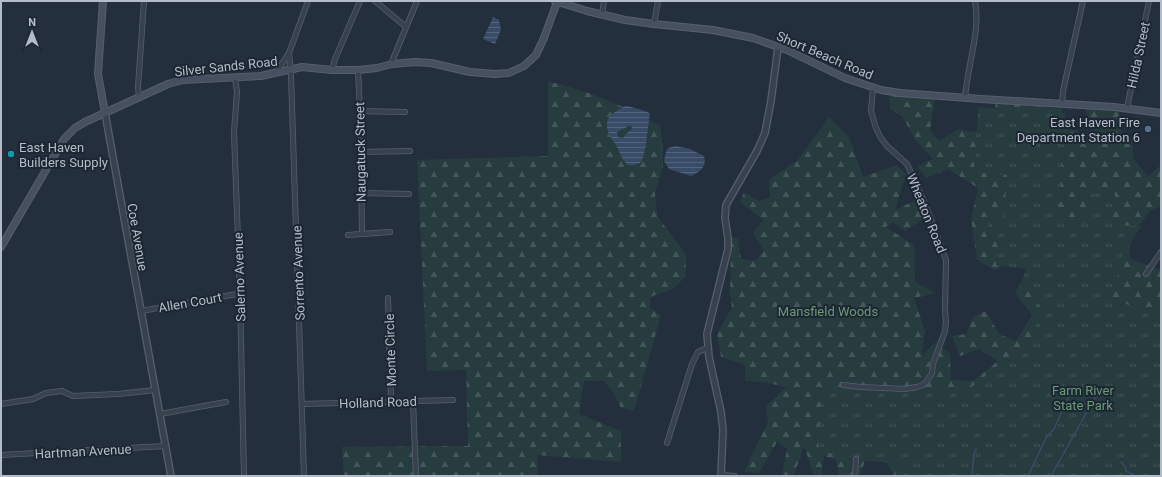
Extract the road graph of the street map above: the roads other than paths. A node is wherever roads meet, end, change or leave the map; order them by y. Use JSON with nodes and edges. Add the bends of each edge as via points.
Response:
{"nodes":[{"id":1,"x":103,"y":1,"type":"edge"},
{"id":2,"x":144,"y":1,"type":"edge"},
{"id":3,"x":308,"y":1,"type":"edge"},
{"id":4,"x":360,"y":1,"type":"edge"},
{"id":5,"x":375,"y":1,"type":"edge"},
{"id":6,"x":417,"y":1,"type":"edge"},
{"id":7,"x":556,"y":1,"type":"edge"},
{"id":8,"x":604,"y":1,"type":"edge"},
{"id":9,"x":658,"y":1,"type":"edge"},
{"id":10,"x":975,"y":1,"type":"edge"},
{"id":11,"x":1083,"y":1,"type":"edge"},
{"id":12,"x":1149,"y":1,"type":"edge"},
{"id":13,"x":602,"y":15,"type":"junction"},
{"id":14,"x":654,"y":24,"type":"junction"},
{"id":15,"x":406,"y":27,"type":"junction"},
{"id":16,"x":778,"y":46,"type":"junction"},
{"id":17,"x":289,"y":53,"type":"junction"},
{"id":18,"x":392,"y":64,"type":"junction"},
{"id":19,"x":290,"y":70,"type":"junction"},
{"id":20,"x":332,"y":70,"type":"junction"},
{"id":21,"x":358,"y":70,"type":"junction"},
{"id":22,"x":276,"y":73,"type":"junction"},
{"id":23,"x":235,"y":78,"type":"junction"},
{"id":24,"x":873,"y":88,"type":"junction"},
{"id":25,"x":140,"y":97,"type":"junction"},
{"id":26,"x":965,"y":98,"type":"junction"},
{"id":27,"x":1062,"y":104,"type":"junction"},
{"id":28,"x":1128,"y":108,"type":"junction"},
{"id":29,"x":360,"y":111,"type":"junction"},
{"id":30,"x":405,"y":112,"type":"dead end"},
{"id":31,"x":105,"y":113,"type":"junction"},
{"id":32,"x":1161,"y":113,"type":"edge"},
{"id":33,"x":410,"y":151,"type":"dead end"},
{"id":34,"x":360,"y":152,"type":"junction"},
{"id":35,"x":361,"y":193,"type":"junction"},
{"id":36,"x":409,"y":194,"type":"dead end"},
{"id":37,"x":390,"y":232,"type":"dead end"},
{"id":38,"x":362,"y":233,"type":"junction"},
{"id":39,"x":348,"y":235,"type":"dead end"},
{"id":40,"x":1,"y":247,"type":"edge"},
{"id":41,"x":1161,"y":252,"type":"edge"},
{"id":42,"x":1146,"y":274,"type":"dead end"},
{"id":43,"x":240,"y":294,"type":"junction"},
{"id":44,"x":388,"y":298,"type":"dead end"},
{"id":45,"x":140,"y":311,"type":"junction"},
{"id":46,"x":707,"y":348,"type":"junction"},
{"id":47,"x":843,"y":385,"type":"dead end"},
{"id":48,"x":155,"y":390,"type":"junction"},
{"id":49,"x":453,"y":400,"type":"dead end"},
{"id":50,"x":391,"y":401,"type":"junction"},
{"id":51,"x":413,"y":401,"type":"junction"},
{"id":52,"x":226,"y":402,"type":"dead end"},
{"id":53,"x":1,"y":404,"type":"edge"},
{"id":54,"x":302,"y":404,"type":"junction"},
{"id":55,"x":160,"y":414,"type":"junction"},
{"id":56,"x":667,"y":443,"type":"dead end"},
{"id":57,"x":166,"y":446,"type":"junction"},
{"id":58,"x":1,"y":456,"type":"edge"},
{"id":59,"x":856,"y":459,"type":"dead end"},
{"id":60,"x":171,"y":476,"type":"edge"},
{"id":61,"x":244,"y":476,"type":"edge"},
{"id":62,"x":304,"y":476,"type":"edge"},
{"id":63,"x":416,"y":476,"type":"edge"},
{"id":64,"x":721,"y":476,"type":"edge"},
{"id":65,"x":735,"y":476,"type":"edge"},
{"id":66,"x":854,"y":476,"type":"edge"}],
"edges":[{"from":1,"to":31,"type":"main road","name":"Coe Avenue","via":[[98,74]]},
{"from":2,"to":25,"type":"street","via":[[138,87]]},
{"from":3,"to":17,"type":"street"},
{"from":4,"to":20,"type":"street"},
{"from":5,"to":15,"type":"street"},
{"from":6,"to":15,"type":"street"},
{"from":7,"to":13,"type":"main road","name":"Short Beach Road"},
{"from":7,"to":18,"type":"main road","name":"Silver Sands Road","via":[[538,50],[530,61],[516,70],[495,74],[458,70],[423,62]]},
{"from":8,"to":13,"type":"street"},
{"from":9,"to":14,"type":"street"},
{"from":10,"to":26,"type":"street","via":[[977,20]]},
{"from":11,"to":27,"type":"street"},
{"from":12,"to":28,"type":"street","name":"Hilda Street"},
{"from":13,"to":14,"type":"main road","name":"Short Beach Road"},
{"from":14,"to":16,"type":"main road","name":"Short Beach Road","via":[[726,32]]},
{"from":15,"to":18,"type":"street"},
{"from":16,"to":24,"type":"main road","name":"Short Beach Road","via":[[845,78]]},
{"from":16,"to":46,"type":"street","via":[[765,133],[726,205],[724,218],[728,249],[708,326]]},
{"from":17,"to":19,"type":"street","name":"Sorrento Avenue"},
{"from":17,"to":22,"type":"street"},
{"from":18,"to":21,"type":"main road","name":"Silver Sands Road"},
{"from":19,"to":20,"type":"main road","name":"Silver Sands Road","via":[[306,67]]},
{"from":19,"to":22,"type":"main road","name":"Silver Sands Road"},
{"from":19,"to":54,"type":"street","name":"Sorrento Avenue"},
{"from":20,"to":21,"type":"main road","name":"Silver Sands Road"},
{"from":21,"to":29,"type":"street","name":"Naugatuck Street"},
{"from":22,"to":23,"type":"main road","name":"Silver Sands Road"},
{"from":23,"to":25,"type":"main road","name":"Silver Sands Road","via":[[179,81]]},
{"from":23,"to":43,"type":"street","name":"Salerno Avenue","via":[[237,92],[234,132]]},
{"from":24,"to":26,"type":"main road","name":"Short Beach Road","via":[[900,93]]},
{"from":24,"to":47,"type":"street","name":"Wheaton Road","via":[[871,111],[876,128],[887,146],[907,164],[946,260],[946,322],[932,372],[923,385],[905,389]]},
{"from":25,"to":31,"type":"main road","name":"Silver Sands Road"},
{"from":26,"to":27,"type":"main road","name":"Short Beach Road"},
{"from":27,"to":28,"type":"main road","name":"Short Beach Road"},
{"from":28,"to":32,"type":"main road","name":"Short Beach Road"},
{"from":29,"to":30,"type":"street"},
{"from":29,"to":34,"type":"street","name":"Naugatuck Street"},
{"from":31,"to":40,"type":"main road","name":"Silver Sands Road","via":[[75,128],[64,139]]},
{"from":31,"to":45,"type":"street","name":"Coe Avenue"},
{"from":33,"to":34,"type":"street"},
{"from":34,"to":35,"type":"street","name":"Naugatuck Street"},
{"from":35,"to":36,"type":"street"},
{"from":35,"to":38,"type":"street","name":"Naugatuck Street"},
{"from":37,"to":38,"type":"street"},
{"from":38,"to":39,"type":"street"},
{"from":41,"to":42,"type":"street"},
{"from":43,"to":45,"type":"street","name":"Allen Court"},
{"from":43,"to":61,"type":"street","name":"Salerno Avenue"},
{"from":44,"to":50,"type":"street","name":"Monte Circle"},
{"from":45,"to":48,"type":"street","name":"Coe Avenue"},
{"from":46,"to":56,"type":"street","via":[[698,352],[692,364]]},
{"from":46,"to":64,"type":"street","via":[[722,420]]},
{"from":48,"to":53,"type":"street","via":[[73,396],[62,391]]},
{"from":48,"to":55,"type":"street","name":"Coe Avenue"},
{"from":49,"to":51,"type":"street","name":"Holland Road"},
{"from":50,"to":51,"type":"street","name":"Holland Road"},
{"from":50,"to":54,"type":"street","name":"Holland Road"},
{"from":51,"to":63,"type":"street"},
{"from":52,"to":55,"type":"street"},
{"from":54,"to":62,"type":"street","name":"Sorrento Avenue"},
{"from":55,"to":57,"type":"street","name":"Coe Avenue"},
{"from":57,"to":58,"type":"street","name":"Hartman Avenue"},
{"from":57,"to":60,"type":"street","name":"Coe Avenue"},
{"from":59,"to":66,"type":"street"},
{"from":64,"to":65,"type":"street"}]}
